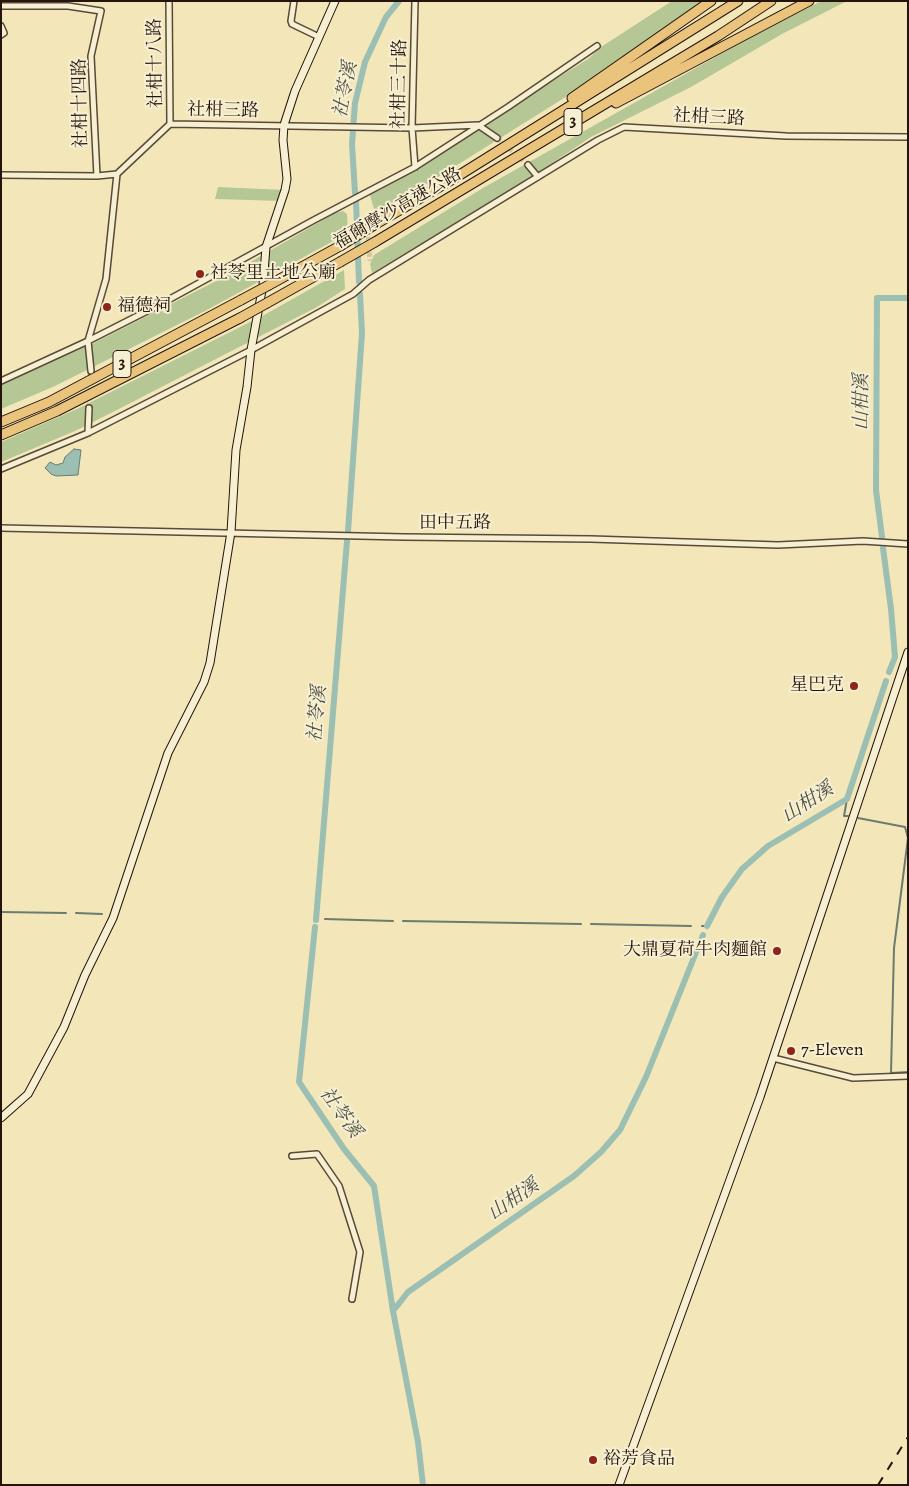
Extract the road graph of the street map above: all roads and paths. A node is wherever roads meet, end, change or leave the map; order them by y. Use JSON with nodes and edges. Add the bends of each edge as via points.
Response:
{"nodes":[{"id":1,"x":169,"y":1,"type":"edge"},
{"id":2,"x":294,"y":1,"type":"edge"},
{"id":3,"x":335,"y":1,"type":"edge"},
{"id":4,"x":415,"y":1,"type":"edge"},
{"id":5,"x":711,"y":1,"type":"edge"},
{"id":6,"x":738,"y":1,"type":"edge"},
{"id":7,"x":771,"y":1,"type":"edge"},
{"id":8,"x":809,"y":1,"type":"edge"},
{"id":9,"x":1,"y":6,"type":"edge"},
{"id":10,"x":1,"y":26,"type":"edge"},
{"id":11,"x":1,"y":35,"type":"edge"},
{"id":12,"x":319,"y":37,"type":"junction"},
{"id":13,"x":597,"y":46,"type":"dead end"},
{"id":14,"x":170,"y":124,"type":"junction"},
{"id":15,"x":284,"y":125,"type":"junction"},
{"id":16,"x":478,"y":125,"type":"junction"},
{"id":17,"x":412,"y":128,"type":"junction"},
{"id":18,"x":908,"y":137,"type":"edge"},
{"id":19,"x":497,"y":138,"type":"tunnel mouth"},
{"id":20,"x":527,"y":150,"type":"junction"},
{"id":21,"x":476,"y":164,"type":"junction"},
{"id":22,"x":414,"y":166,"type":"junction"},
{"id":23,"x":528,"y":166,"type":"tunnel mouth"},
{"id":24,"x":117,"y":174,"type":"junction"},
{"id":25,"x":1,"y":175,"type":"edge"},
{"id":26,"x":96,"y":176,"type":"junction"},
{"id":27,"x":538,"y":177,"type":"junction"},
{"id":28,"x":266,"y":247,"type":"junction"},
{"id":29,"x":88,"y":341,"type":"junction"},
{"id":30,"x":251,"y":350,"type":"junction"},
{"id":31,"x":91,"y":371,"type":"tunnel mouth"},
{"id":32,"x":1,"y":381,"type":"edge"},
{"id":33,"x":89,"y":408,"type":"tunnel mouth"},
{"id":34,"x":1,"y":422,"type":"edge"},
{"id":35,"x":88,"y":433,"type":"junction"},
{"id":36,"x":1,"y":435,"type":"edge"},
{"id":37,"x":1,"y":469,"type":"edge"},
{"id":38,"x":1,"y":528,"type":"edge"},
{"id":39,"x":231,"y":532,"type":"junction"},
{"id":40,"x":908,"y":544,"type":"edge"},
{"id":41,"x":908,"y":652,"type":"edge"},
{"id":42,"x":773,"y":1058,"type":"junction"},
{"id":43,"x":908,"y":1076,"type":"edge"},
{"id":44,"x":1,"y":1118,"type":"edge"},
{"id":45,"x":292,"y":1156,"type":"dead end"},
{"id":46,"x":352,"y":1299,"type":"dead end"},
{"id":47,"x":619,"y":1485,"type":"edge"}],
"edges":[{"from":1,"to":14,"type":"street","name":"社柑十八路"},
{"from":2,"to":12,"type":"street","via":[[292,24]]},
{"from":3,"to":12,"type":"street"},
{"from":4,"to":17,"type":"street","name":"社柑三十路"},
{"from":5,"to":21,"type":"highway"},
{"from":6,"to":21,"type":"highway","name":"福爾摩沙高速公路","number":"3"},
{"from":7,"to":20,"type":"highway","name":"福爾摩沙高速公路","number":"3"},
{"from":8,"to":20,"type":"highway"},
{"from":9,"to":26,"type":"street","name":"社柑十四路","via":[[68,6],[101,11],[91,56]]},
{"from":10,"to":11,"type":"street","via":[[4,33]]},
{"from":12,"to":15,"type":"street"},
{"from":13,"to":16,"type":"street"},
{"from":14,"to":15,"type":"street","name":"社柑三路"},
{"from":14,"to":24,"type":"street","name":"社柑三路"},
{"from":15,"to":17,"type":"street","name":"社柑三路"},
{"from":15,"to":28,"type":"street","via":[[285,190]]},
{"from":16,"to":17,"type":"street"},
{"from":16,"to":19,"type":"street"},
{"from":16,"to":22,"type":"street"},
{"from":17,"to":22,"type":"street","name":"社柑三十路"},
{"from":18,"to":27,"type":"street","name":"社柑三路","via":[[786,136],[624,127]]},
{"from":20,"to":36,"type":"highway","name":"福爾摩沙高速公路","number":"3","bridge":true,"via":[[375,242],[240,318],[57,412]]},
{"from":21,"to":34,"type":"highway","name":"福爾摩沙高速公路","number":"3","bridge":true,"via":[[269,285],[49,402]]},
{"from":22,"to":28,"type":"street"},
{"from":23,"to":27,"type":"street"},
{"from":24,"to":26,"type":"street"},
{"from":24,"to":29,"type":"street","via":[[106,279]]},
{"from":25,"to":26,"type":"street"},
{"from":27,"to":30,"type":"street","name":"社柑三路","via":[[369,280],[353,294]]},
{"from":28,"to":29,"type":"street"},
{"from":28,"to":30,"type":"street","via":[[263,285]]},
{"from":29,"to":31,"type":"street"},
{"from":29,"to":32,"type":"street"},
{"from":30,"to":35,"type":"street","name":"社柑三路"},
{"from":30,"to":39,"type":"street","via":[[236,450]]},
{"from":33,"to":35,"type":"street"},
{"from":35,"to":37,"type":"street","name":"社柑三路"},
{"from":38,"to":39,"type":"street","name":"田中五路"},
{"from":39,"to":40,"type":"street","name":"田中五路","via":[[778,545],[863,541]]},
{"from":39,"to":44,"type":"street","via":[[210,663],[204,682],[168,752],[113,918],[64,1026],[28,1094]]},
{"from":41,"to":42,"type":"street"},
{"from":42,"to":43,"type":"street","via":[[853,1078]]},
{"from":42,"to":47,"type":"street"},
{"from":45,"to":46,"type":"street","via":[[317,1154],[339,1186],[360,1252]]}]}
